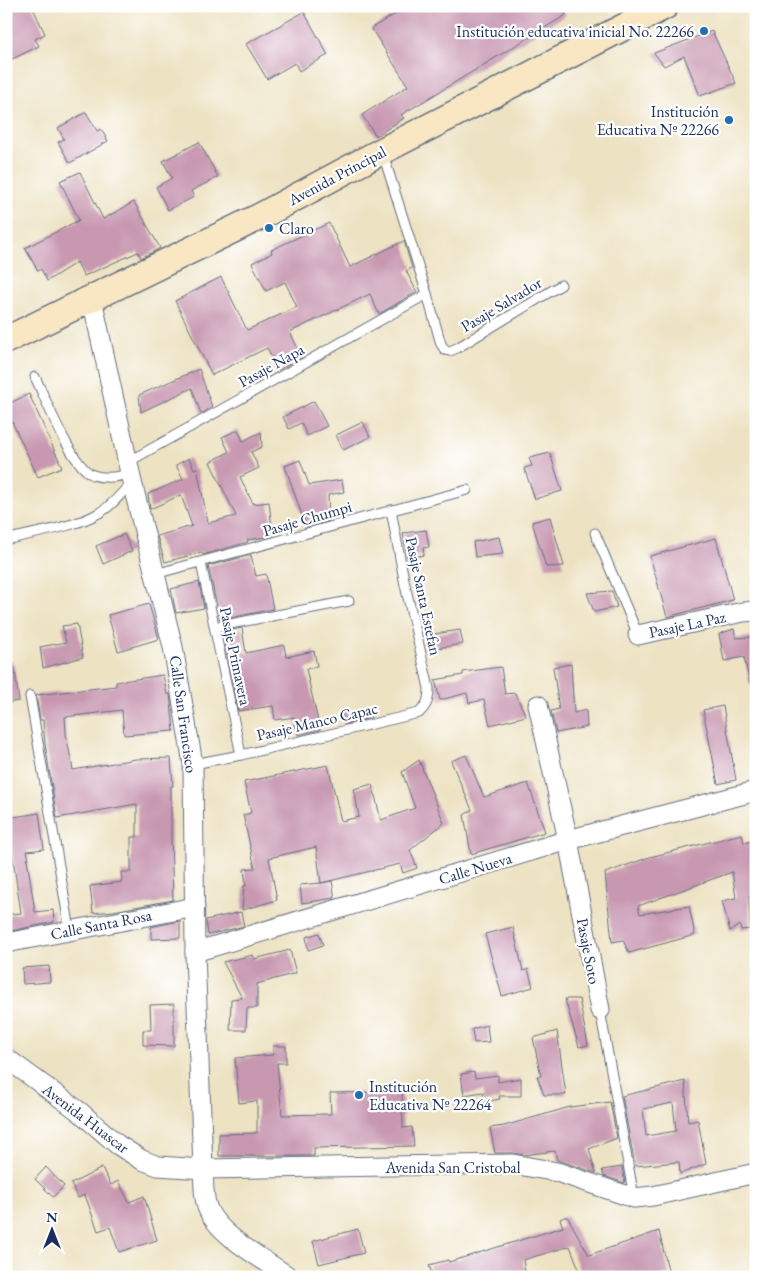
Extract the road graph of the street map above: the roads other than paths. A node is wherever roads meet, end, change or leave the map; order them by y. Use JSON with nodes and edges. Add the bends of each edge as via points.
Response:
{"nodes":[{"id":1,"x":665,"y":6,"type":"edge"},
{"id":2,"x":382,"y":151,"type":"junction"},
{"id":3,"x":561,"y":285,"type":"dead end"},
{"id":4,"x":428,"y":294,"type":"junction"},
{"id":5,"x":92,"y":299,"type":"junction"},
{"id":6,"x":6,"y":340,"type":"edge"},
{"id":7,"x":35,"y":377,"type":"dead end"},
{"id":8,"x":131,"y":472,"type":"junction"},
{"id":9,"x":467,"y":490,"type":"dead end"},
{"id":10,"x":391,"y":510,"type":"junction"},
{"id":11,"x":595,"y":533,"type":"dead end"},
{"id":12,"x":6,"y":540,"type":"edge"},
{"id":13,"x":201,"y":563,"type":"junction"},
{"id":14,"x":155,"y":574,"type":"junction"},
{"id":15,"x":349,"y":602,"type":"dead end"},
{"id":16,"x":756,"y":610,"type":"edge"},
{"id":17,"x":215,"y":627,"type":"junction"},
{"id":18,"x":638,"y":635,"type":"joint"},
{"id":19,"x":428,"y":688,"type":"joint"},
{"id":20,"x":30,"y":696,"type":"dead end"},
{"id":21,"x":538,"y":705,"type":"dead end"},
{"id":22,"x":241,"y":755,"type":"junction"},
{"id":23,"x":193,"y":764,"type":"junction"},
{"id":24,"x":756,"y":791,"type":"edge"},
{"id":25,"x":568,"y":840,"type":"junction"},
{"id":26,"x":195,"y":907,"type":"junction"},
{"id":27,"x":70,"y":930,"type":"junction"},
{"id":28,"x":6,"y":942,"type":"edge"},
{"id":29,"x":195,"y":952,"type":"junction"},
{"id":30,"x":600,"y":1010,"type":"joint"},
{"id":31,"x":6,"y":1058,"type":"edge"},
{"id":32,"x":203,"y":1169,"type":"junction"},
{"id":33,"x":756,"y":1173,"type":"edge"},
{"id":34,"x":634,"y":1198,"type":"junction"},
{"id":35,"x":289,"y":1277,"type":"edge"}],
"edges":[{"from":1,"to":2,"type":"main road","name":"Avenida Principal"},
{"from":2,"to":4,"type":"lane"},
{"from":2,"to":5,"type":"main road","name":"Avenida Principal","via":[[261,216]]},
{"from":3,"to":4,"type":"lane","name":"Pasaje Salvador","via":[[450,351],[441,344]]},
{"from":4,"to":8,"type":"lane","name":"Pasaje Napa"},
{"from":5,"to":6,"type":"main road","name":"Avenida Principal"},
{"from":5,"to":8,"type":"street","name":"Calle San Francisco"},
{"from":7,"to":8,"type":"lane","via":[[82,468],[105,477]]},
{"from":8,"to":12,"type":"lane","via":[[110,505],[98,514]]},
{"from":8,"to":14,"type":"street","name":"Calle San Francisco"},
{"from":9,"to":10,"type":"lane","name":"Pasaje Chumpi"},
{"from":10,"to":13,"type":"lane","name":"Pasaje Chumpi"},
{"from":10,"to":19,"type":"lane","name":"Pasaje Santa Estefan"},
{"from":11,"to":18,"type":"lane","name":"Pasaje La Paz"},
{"from":13,"to":14,"type":"lane","name":"Pasaje Chumpi"},
{"from":13,"to":17,"type":"lane","name":"Pasaje Primavera"},
{"from":14,"to":23,"type":"street","name":"Calle San Francisco","via":[[174,647]]},
{"from":15,"to":17,"type":"lane"},
{"from":16,"to":18,"type":"street","name":"Pasaje La Paz"},
{"from":17,"to":22,"type":"lane","name":"Pasaje Primavera"},
{"from":19,"to":22,"type":"lane","name":"Pasaje Manco Capac","via":[[429,699],[419,713]]},
{"from":20,"to":27,"type":"lane"},
{"from":21,"to":25,"type":"street","name":"Pasaje Soto"},
{"from":22,"to":23,"type":"lane","name":"Pasaje Manco Capac"},
{"from":23,"to":26,"type":"street","name":"Calle San Francisco"},
{"from":24,"to":25,"type":"street","name":"Calle Nueva"},
{"from":25,"to":29,"type":"street","name":"Calle Nueva"},
{"from":25,"to":30,"type":"street","name":"Pasaje Soto"},
{"from":26,"to":27,"type":"street","name":"Calle Santa Rosa"},
{"from":26,"to":29,"type":"street","name":"Calle San Francisco"},
{"from":27,"to":28,"type":"street","name":"Calle Santa Rosa"},
{"from":29,"to":32,"type":"street","name":"Calle San Francisco"},
{"from":30,"to":34,"type":"lane","name":"Pasaje Soto"},
{"from":31,"to":32,"type":"street","name":"Avenida Huascar","via":[[142,1160],[158,1166]]},
{"from":32,"to":34,"type":"street","name":"Avenida San Cristobal","via":[[512,1164],[557,1172]]},
{"from":32,"to":35,"type":"street","via":[[208,1208],[216,1223],[228,1235]]},
{"from":33,"to":34,"type":"street","name":"Avenida San Cristobal"}]}
